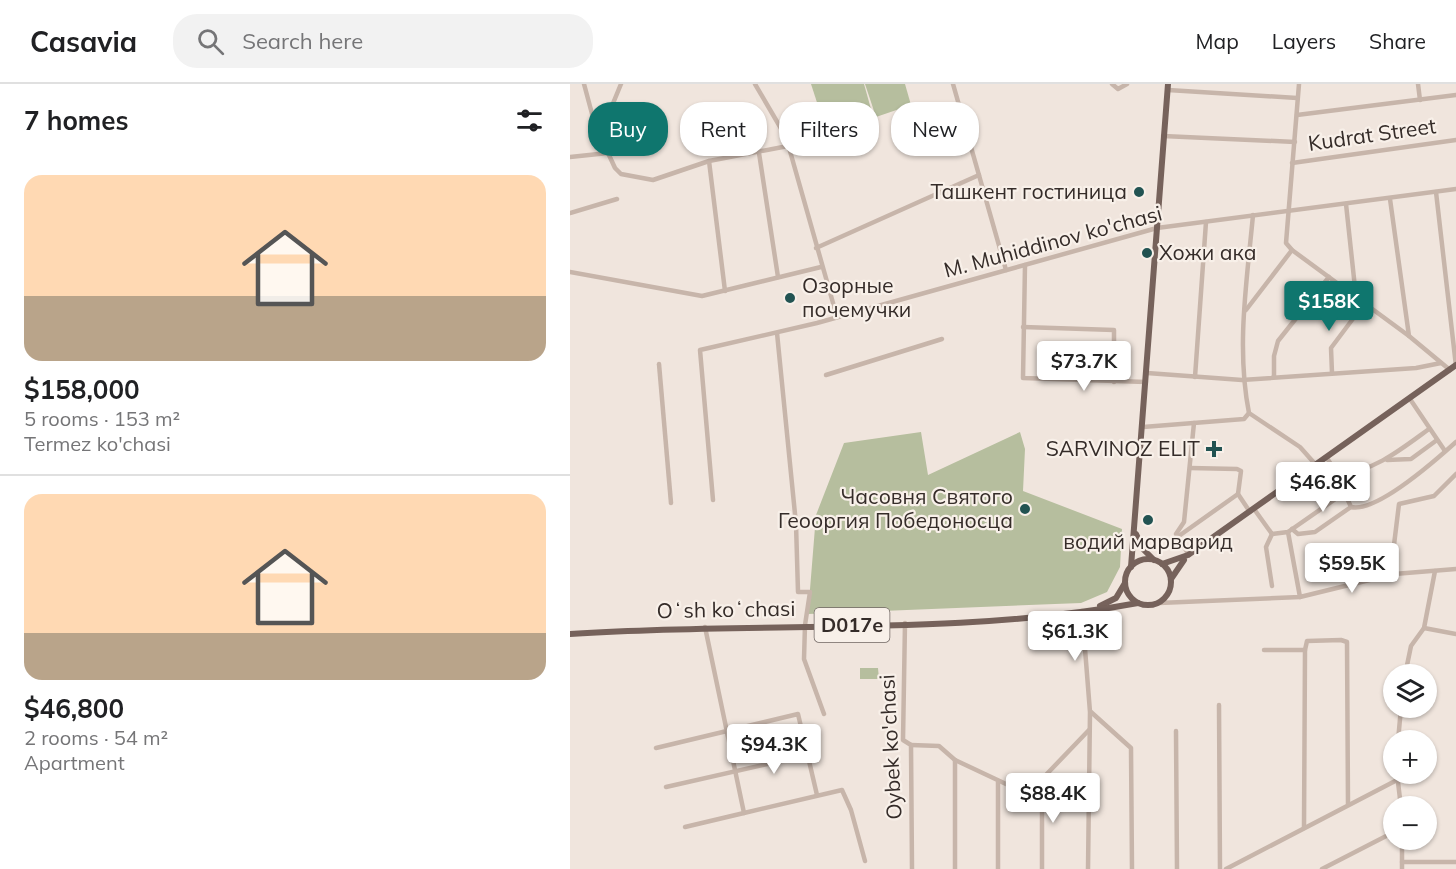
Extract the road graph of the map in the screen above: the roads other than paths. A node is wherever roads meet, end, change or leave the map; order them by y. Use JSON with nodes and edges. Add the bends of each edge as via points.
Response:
{"nodes":[{"id":1,"x":584,"y":84,"type":"edge"},
{"id":2,"x":621,"y":84,"type":"edge"},
{"id":3,"x":755,"y":84,"type":"edge"},
{"id":4,"x":953,"y":84,"type":"edge"},
{"id":5,"x":1112,"y":84,"type":"edge"},
{"id":6,"x":1127,"y":84,"type":"edge"},
{"id":7,"x":1299,"y":84,"type":"edge"},
{"id":8,"x":1418,"y":84,"type":"edge"},
{"id":9,"x":1168,"y":87,"type":"edge"},
{"id":10,"x":1456,"y":95,"type":"edge"},
{"id":11,"x":1298,"y":98,"type":"junction"},
{"id":12,"x":1420,"y":100,"type":"junction"},
{"id":13,"x":590,"y":102,"type":"edge"},
{"id":14,"x":614,"y":102,"type":"edge"},
{"id":15,"x":1297,"y":115,"type":"junction"},
{"id":16,"x":779,"y":126,"type":"edge"},
{"id":17,"x":1163,"y":136,"type":"junction"},
{"id":18,"x":1456,"y":140,"type":"edge"},
{"id":19,"x":1294,"y":142,"type":"junction"},
{"id":20,"x":588,"y":155,"type":"edge"},
{"id":21,"x":610,"y":156,"type":"edge"},
{"id":22,"x":740,"y":156,"type":"edge"},
{"id":23,"x":759,"y":156,"type":"edge"},
{"id":24,"x":790,"y":156,"type":"edge"},
{"id":25,"x":570,"y":157,"type":"edge"},
{"id":26,"x":709,"y":161,"type":"junction"},
{"id":27,"x":1292,"y":162,"type":"junction"},
{"id":28,"x":979,"y":176,"type":"junction"},
{"id":29,"x":1456,"y":189,"type":"edge"},
{"id":30,"x":1436,"y":192,"type":"junction"},
{"id":31,"x":617,"y":199,"type":"dead end"},
{"id":32,"x":1390,"y":199,"type":"junction"},
{"id":33,"x":1346,"y":204,"type":"junction"},
{"id":34,"x":1288,"y":210,"type":"junction"},
{"id":35,"x":570,"y":213,"type":"edge"},
{"id":36,"x":1253,"y":215,"type":"junction"},
{"id":37,"x":1206,"y":222,"type":"junction"},
{"id":38,"x":1157,"y":228,"type":"junction"},
{"id":39,"x":816,"y":248,"type":"junction"},
{"id":40,"x":1292,"y":250,"type":"junction"},
{"id":41,"x":1025,"y":265,"type":"junction"},
{"id":42,"x":821,"y":267,"type":"junction"},
{"id":43,"x":1006,"y":270,"type":"junction"},
{"id":44,"x":570,"y":272,"type":"edge"},
{"id":45,"x":778,"y":277,"type":"junction"},
{"id":46,"x":1329,"y":277,"type":"junction"},
{"id":47,"x":725,"y":291,"type":"junction"},
{"id":48,"x":1356,"y":297,"type":"junction"},
{"id":49,"x":1364,"y":304,"type":"junction"},
{"id":50,"x":1244,"y":311,"type":"junction"},
{"id":51,"x":837,"y":317,"type":"junction"},
{"id":52,"x":1023,"y":327,"type":"junction"},
{"id":53,"x":777,"y":333,"type":"junction"},
{"id":54,"x":1409,"y":336,"type":"junction"},
{"id":55,"x":942,"y":339,"type":"dead end"},
{"id":56,"x":1441,"y":363,"type":"junction"},
{"id":57,"x":659,"y":364,"type":"dead end"},
{"id":58,"x":1456,"y":365,"type":"edge"},
{"id":59,"x":1449,"y":370,"type":"junction"},
{"id":60,"x":1147,"y":373,"type":"junction"},
{"id":61,"x":1332,"y":373,"type":"junction"},
{"id":62,"x":826,"y":375,"type":"dead end"},
{"id":63,"x":1274,"y":376,"type":"junction"},
{"id":64,"x":1196,"y":377,"type":"junction"},
{"id":65,"x":1242,"y":380,"type":"junction"},
{"id":66,"x":1114,"y":382,"type":"junction"},
{"id":67,"x":1146,"y":382,"type":"junction"},
{"id":68,"x":1410,"y":399,"type":"junction"},
{"id":69,"x":1249,"y":413,"type":"junction"},
{"id":70,"x":1194,"y":423,"type":"junction"},
{"id":71,"x":1143,"y":427,"type":"junction"},
{"id":72,"x":1429,"y":429,"type":"junction"},
{"id":73,"x":1437,"y":440,"type":"junction"},
{"id":74,"x":1456,"y":442,"type":"edge"},
{"id":75,"x":1445,"y":451,"type":"junction"},
{"id":76,"x":1327,"y":458,"type":"junction"},
{"id":77,"x":1387,"y":460,"type":"junction"},
{"id":78,"x":1316,"y":465,"type":"junction"},
{"id":79,"x":1190,"y":468,"type":"junction"},
{"id":80,"x":1456,"y":474,"type":"edge"},
{"id":81,"x":1339,"y":475,"type":"junction"},
{"id":82,"x":1344,"y":493,"type":"junction"},
{"id":83,"x":1238,"y":494,"type":"junction"},
{"id":84,"x":713,"y":500,"type":"dead end"},
{"id":85,"x":671,"y":503,"type":"dead end"},
{"id":86,"x":1351,"y":507,"type":"junction"},
{"id":87,"x":1252,"y":511,"type":"junction"},
{"id":88,"x":1135,"y":530,"type":"junction"},
{"id":89,"x":1290,"y":531,"type":"junction"},
{"id":90,"x":1272,"y":534,"type":"junction"},
{"id":91,"x":1176,"y":538,"type":"junction"},
{"id":92,"x":1189,"y":555,"type":"junction"},
{"id":93,"x":1154,"y":560,"type":"junction"},
{"id":94,"x":1162,"y":564,"type":"junction"},
{"id":95,"x":1131,"y":567,"type":"junction"},
{"id":96,"x":1456,"y":569,"type":"edge"},
{"id":97,"x":1435,"y":572,"type":"junction"},
{"id":98,"x":1394,"y":574,"type":"junction"},
{"id":99,"x":1171,"y":579,"type":"junction"},
{"id":100,"x":1125,"y":583,"type":"junction"},
{"id":101,"x":1272,"y":586,"type":"dead end"},
{"id":102,"x":1300,"y":597,"type":"junction"},
{"id":103,"x":1138,"y":603,"type":"junction"},
{"id":104,"x":1159,"y":603,"type":"junction"},
{"id":105,"x":1091,"y":609,"type":"junction"},
{"id":106,"x":1082,"y":610,"type":"junction"},
{"id":107,"x":905,"y":623,"type":"junction"},
{"id":108,"x":805,"y":626,"type":"junction"},
{"id":109,"x":705,"y":627,"type":"junction"},
{"id":110,"x":1425,"y":628,"type":"junction"},
{"id":111,"x":570,"y":634,"type":"edge"},
{"id":112,"x":1456,"y":634,"type":"edge"},
{"id":113,"x":1264,"y":650,"type":"dead end"},
{"id":114,"x":1305,"y":650,"type":"junction"},
{"id":115,"x":1407,"y":664,"type":"edge"},
{"id":116,"x":1219,"y":705,"type":"dead end"},
{"id":117,"x":1090,"y":712,"type":"junction"},
{"id":118,"x":824,"y":714,"type":"dead end"},
{"id":119,"x":1089,"y":730,"type":"junction"},
{"id":120,"x":1176,"y":730,"type":"dead end"},
{"id":121,"x":727,"y":731,"type":"junction"},
{"id":122,"x":911,"y":745,"type":"junction"},
{"id":123,"x":656,"y":748,"type":"dead end"},
{"id":124,"x":807,"y":755,"type":"junction"},
{"id":125,"x":955,"y":760,"type":"junction"},
{"id":126,"x":735,"y":772,"type":"junction"},
{"id":127,"x":1042,"y":779,"type":"junction"},
{"id":128,"x":998,"y":782,"type":"junction"},
{"id":129,"x":1385,"y":784,"type":"edge"},
{"id":130,"x":666,"y":787,"type":"dead end"},
{"id":131,"x":817,"y":795,"type":"junction"},
{"id":132,"x":1348,"y":804,"type":"junction"},
{"id":133,"x":744,"y":813,"type":"junction"},
{"id":134,"x":685,"y":827,"type":"dead end"},
{"id":135,"x":1304,"y":828,"type":"junction"},
{"id":136,"x":1383,"y":838,"type":"edge"},
{"id":137,"x":1402,"y":850,"type":"edge"},
{"id":138,"x":865,"y":861,"type":"dead end"},
{"id":139,"x":1402,"y":862,"type":"junction"},
{"id":140,"x":1456,"y":862,"type":"edge"},
{"id":141,"x":912,"y":869,"type":"edge"},
{"id":142,"x":955,"y":869,"type":"edge"},
{"id":143,"x":998,"y":869,"type":"edge"},
{"id":144,"x":1042,"y":869,"type":"edge"},
{"id":145,"x":1088,"y":869,"type":"edge"},
{"id":146,"x":1132,"y":869,"type":"edge"},
{"id":147,"x":1178,"y":869,"type":"edge"},
{"id":148,"x":1220,"y":869,"type":"edge"},
{"id":149,"x":1226,"y":869,"type":"edge"},
{"id":150,"x":1322,"y":869,"type":"edge"},
{"id":151,"x":1402,"y":869,"type":"edge"}],
"edges":[{"from":1,"to":13,"type":"street"},
{"from":2,"to":14,"type":"street"},
{"from":3,"to":16,"type":"street"},
{"from":4,"to":28,"type":"street"},
{"from":5,"to":6,"type":"street","via":[[1118,89]]},
{"from":7,"to":11,"type":"street"},
{"from":8,"to":12,"type":"street"},
{"from":9,"to":11,"type":"street"},
{"from":9,"to":17,"type":"main road"},
{"from":10,"to":12,"type":"street"},
{"from":11,"to":15,"type":"street"},
{"from":12,"to":15,"type":"street"},
{"from":15,"to":19,"type":"street"},
{"from":17,"to":19,"type":"street"},
{"from":17,"to":38,"type":"main road"},
{"from":18,"to":27,"type":"street","name":"Kudrat Street"},
{"from":19,"to":27,"type":"street"},
{"from":20,"to":25,"type":"street"},
{"from":21,"to":26,"type":"street","via":[[621,174],[653,180]]},
{"from":22,"to":26,"type":"street"},
{"from":23,"to":45,"type":"street"},
{"from":24,"to":39,"type":"street"},
{"from":26,"to":47,"type":"street"},
{"from":27,"to":34,"type":"street"},
{"from":28,"to":39,"type":"street"},
{"from":28,"to":43,"type":"street"},
{"from":29,"to":30,"type":"street","name":"M. Muhiddinov ko'chasi"},
{"from":30,"to":32,"type":"street","name":"M. Muhiddinov ko'chasi"},
{"from":30,"to":58,"type":"street"},
{"from":31,"to":35,"type":"street"},
{"from":32,"to":33,"type":"street","name":"M. Muhiddinov ko'chasi"},
{"from":32,"to":54,"type":"street"},
{"from":33,"to":34,"type":"street","name":"M. Muhiddinov ko'chasi"},
{"from":33,"to":48,"type":"street"},
{"from":34,"to":36,"type":"street","name":"M. Muhiddinov ko'chasi"},
{"from":34,"to":40,"type":"street","via":[[1286,243]]},
{"from":36,"to":37,"type":"street","name":"M. Muhiddinov ko'chasi"},
{"from":36,"to":50,"type":"street"},
{"from":37,"to":38,"type":"street","name":"M. Muhiddinov ko'chasi"},
{"from":37,"to":64,"type":"street"},
{"from":38,"to":41,"type":"street","name":"M. Muhiddinov ko'chasi"},
{"from":38,"to":60,"type":"main road"},
{"from":39,"to":42,"type":"street"},
{"from":40,"to":46,"type":"street"},
{"from":40,"to":50,"type":"street"},
{"from":41,"to":43,"type":"street","name":"M. Muhiddinov ko'chasi"},
{"from":41,"to":52,"type":"street"},
{"from":42,"to":45,"type":"street"},
{"from":42,"to":51,"type":"street"},
{"from":43,"to":51,"type":"street","name":"M. Muhiddinov ko'chasi"},
{"from":44,"to":47,"type":"street","via":[[702,296]]},
{"from":45,"to":47,"type":"street"},
{"from":46,"to":48,"type":"street"},
{"from":46,"to":63,"type":"street","via":[[1278,341]]},
{"from":48,"to":49,"type":"street"},
{"from":49,"to":54,"type":"street"},
{"from":49,"to":61,"type":"street","via":[[1331,348]]},
{"from":50,"to":65,"type":"street"},
{"from":51,"to":53,"type":"street","name":"M. Muhiddinov ko'chasi"},
{"from":52,"to":66,"type":"street","via":[[1025,379]]},
{"from":52,"to":66,"type":"street","via":[[1114,330]]},
{"from":53,"to":84,"type":"street","name":"M. Muhiddinov ko'chasi","via":[[700,350]]},
{"from":53,"to":108,"type":"street","via":[[795,513],[798,592],[810,591]]},
{"from":54,"to":56,"type":"street"},
{"from":55,"to":62,"type":"street"},
{"from":56,"to":59,"type":"street"},
{"from":56,"to":61,"type":"street"},
{"from":57,"to":85,"type":"street"},
{"from":58,"to":59,"type":"main road"},
{"from":59,"to":68,"type":"main road"},
{"from":60,"to":64,"type":"street"},
{"from":60,"to":67,"type":"main road"},
{"from":61,"to":63,"type":"street"},
{"from":63,"to":65,"type":"street"},
{"from":64,"to":65,"type":"street"},
{"from":65,"to":69,"type":"street"},
{"from":66,"to":67,"type":"street"},
{"from":67,"to":71,"type":"main road"},
{"from":68,"to":72,"type":"street"},
{"from":68,"to":76,"type":"main road"},
{"from":69,"to":70,"type":"street","via":[[1244,418]]},
{"from":69,"to":78,"type":"street","via":[[1300,447]]},
{"from":70,"to":71,"type":"street"},
{"from":70,"to":79,"type":"street"},
{"from":71,"to":88,"type":"main road"},
{"from":72,"to":73,"type":"street"},
{"from":72,"to":77,"type":"street"},
{"from":73,"to":75,"type":"street"},
{"from":73,"to":77,"type":"street","via":[[1411,459]]},
{"from":74,"to":75,"type":"street"},
{"from":75,"to":86,"type":"street","via":[[1382,498],[1359,509]]},
{"from":76,"to":78,"type":"main road"},
{"from":76,"to":81,"type":"street"},
{"from":77,"to":81,"type":"street"},
{"from":78,"to":87,"type":"main road"},
{"from":79,"to":83,"type":"street","via":[[1241,471]]},
{"from":79,"to":91,"type":"street","via":[[1184,522]]},
{"from":80,"to":98,"type":"street","via":[[1434,496],[1399,504]]},
{"from":81,"to":82,"type":"street"},
{"from":82,"to":86,"type":"street"},
{"from":82,"to":89,"type":"street"},
{"from":83,"to":87,"type":"street"},
{"from":83,"to":91,"type":"street"},
{"from":86,"to":89,"type":"street","via":[[1315,532]]},
{"from":87,"to":90,"type":"street"},
{"from":87,"to":92,"type":"main road"},
{"from":88,"to":93,"type":"main road","via":[[1143,549]]},
{"from":88,"to":95,"type":"main road"},
{"from":89,"to":90,"type":"street"},
{"from":89,"to":102,"type":"street"},
{"from":90,"to":101,"type":"street","via":[[1266,547]]},
{"from":91,"to":92,"type":"street"},
{"from":92,"to":94,"type":"main road"},
{"from":92,"to":99,"type":"main road"},
{"from":93,"to":94,"type":"main road"},
{"from":93,"to":95,"type":"main road","via":[[1142,560]]},
{"from":94,"to":99,"type":"main road"},
{"from":95,"to":100,"type":"main road","number":"D017e"},
{"from":96,"to":97,"type":"street"},
{"from":97,"to":98,"type":"street"},
{"from":97,"to":110,"type":"street"},
{"from":98,"to":102,"type":"street"},
{"from":99,"to":104,"type":"main road","via":[[1169,593]]},
{"from":100,"to":103,"type":"main road","via":[[1129,595]]},
{"from":100,"to":105,"type":"main road","number":"D017e","via":[[1116,598]]},
{"from":102,"to":104,"type":"street"},
{"from":103,"to":104,"type":"main road","number":"D017e"},
{"from":103,"to":105,"type":"main road","number":"D017e"},
{"from":105,"to":106,"type":"main road","name":"Oʻsh koʻchasi","number":"D017e"},
{"from":106,"to":107,"type":"main road","name":"Oʻsh koʻchasi","number":"D017e","via":[[1015,619]]},
{"from":106,"to":117,"type":"street"},
{"from":107,"to":108,"type":"main road","name":"Oʻsh koʻchasi","number":"D017e"},
{"from":107,"to":122,"type":"street","name":"Oybek ko'chasi","via":[[903,740]]},
{"from":108,"to":109,"type":"main road","name":"Oʻsh koʻchasi","number":"D017e"},
{"from":108,"to":118,"type":"street","via":[[804,659]]},
{"from":109,"to":111,"type":"main road","name":"Oʻsh koʻchasi","number":"D017e"},
{"from":109,"to":121,"type":"street"},
{"from":110,"to":112,"type":"street"},
{"from":110,"to":115,"type":"street","via":[[1411,646]]},
{"from":113,"to":114,"type":"street"},
{"from":114,"to":132,"type":"street","via":[[1307,641],[1347,642]]},
{"from":114,"to":135,"type":"street"},
{"from":116,"to":148,"type":"street"},
{"from":117,"to":119,"type":"street"},
{"from":117,"to":146,"type":"street","via":[[1131,748]]},
{"from":119,"to":127,"type":"street"},
{"from":119,"to":145,"type":"street"},
{"from":120,"to":147,"type":"street"},
{"from":121,"to":123,"type":"street"},
{"from":121,"to":124,"type":"street","via":[[798,714]]},
{"from":121,"to":126,"type":"street"},
{"from":122,"to":125,"type":"street","via":[[939,746]]},
{"from":122,"to":141,"type":"street","name":"Oybek ko'chasi"},
{"from":124,"to":126,"type":"street"},
{"from":124,"to":131,"type":"street"},
{"from":125,"to":128,"type":"street"},
{"from":125,"to":142,"type":"street"},
{"from":126,"to":130,"type":"street"},
{"from":126,"to":133,"type":"street"},
{"from":127,"to":128,"type":"street"},
{"from":127,"to":144,"type":"street"},
{"from":128,"to":143,"type":"street"},
{"from":129,"to":132,"type":"street"},
{"from":131,"to":133,"type":"street"},
{"from":131,"to":138,"type":"street","via":[[843,791]]},
{"from":132,"to":135,"type":"street"},
{"from":133,"to":134,"type":"street"},
{"from":135,"to":149,"type":"street"},
{"from":136,"to":150,"type":"street"},
{"from":137,"to":139,"type":"street"},
{"from":139,"to":140,"type":"street"},
{"from":139,"to":151,"type":"street"}]}
